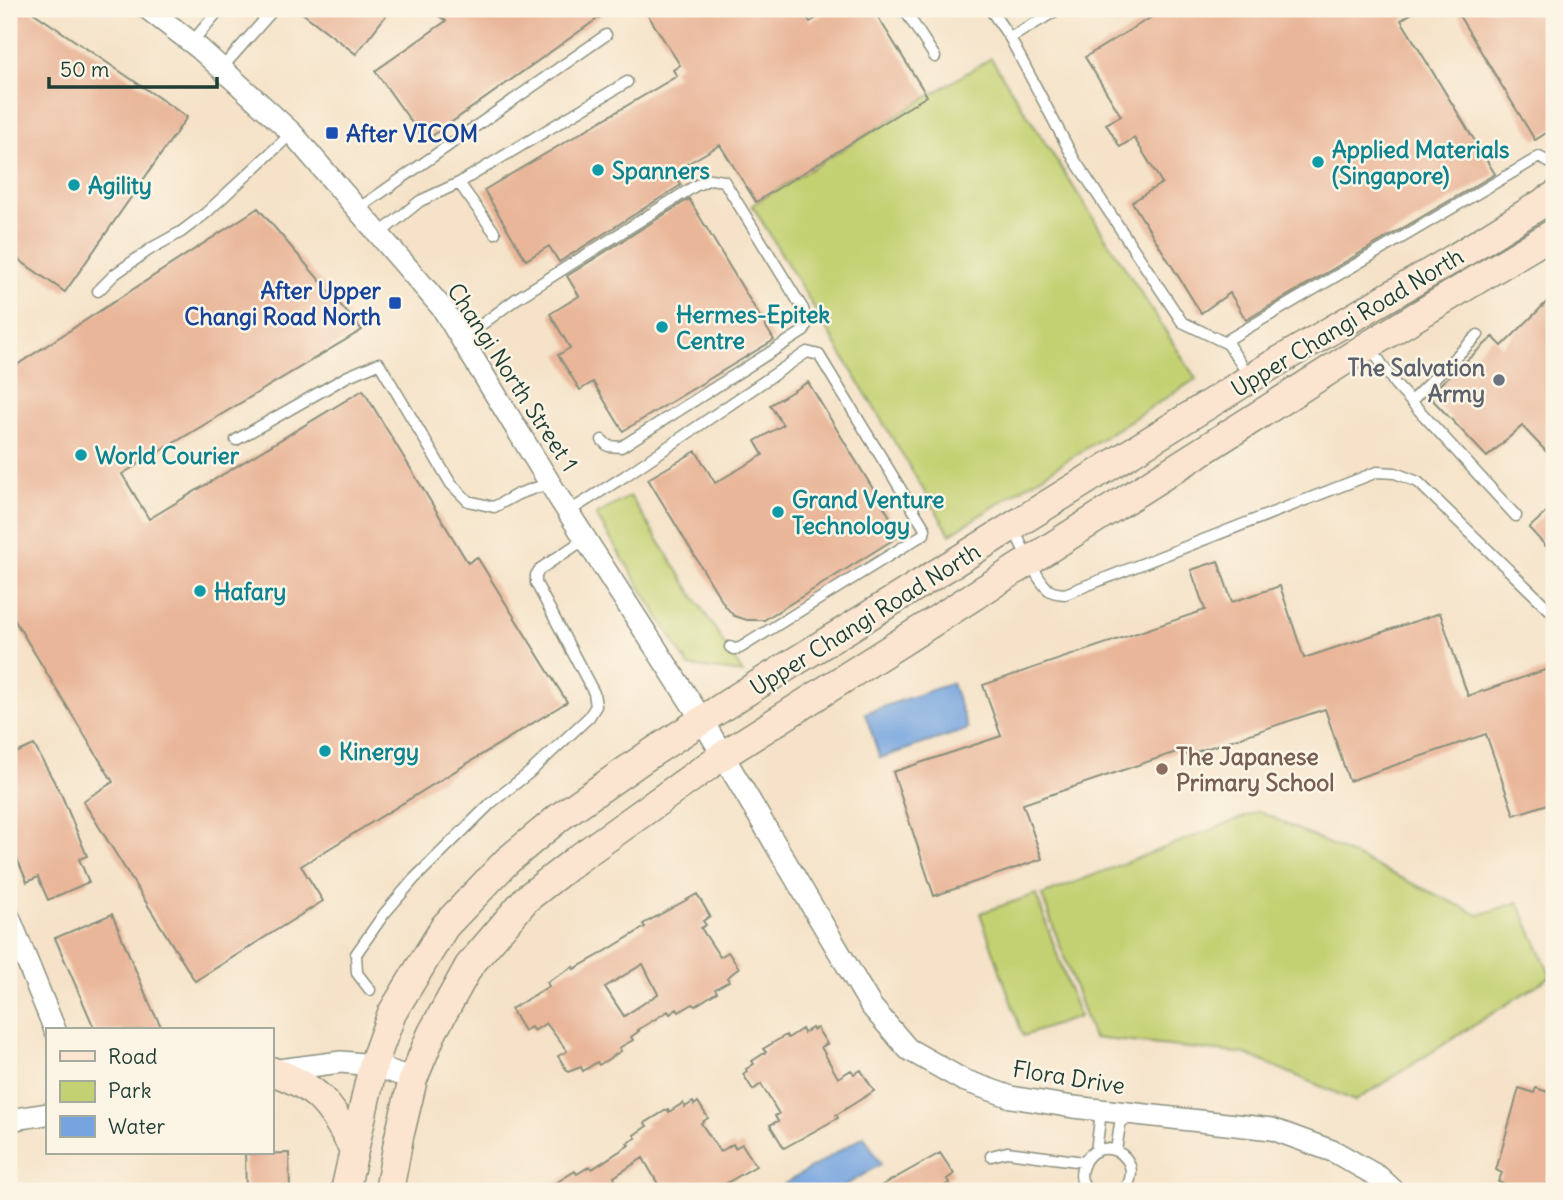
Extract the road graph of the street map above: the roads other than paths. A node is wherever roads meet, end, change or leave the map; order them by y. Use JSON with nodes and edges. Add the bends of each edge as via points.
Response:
{"nodes":[{"id":1,"x":148,"y":9,"type":"edge"},
{"id":2,"x":220,"y":9,"type":"edge"},
{"id":3,"x":274,"y":9,"type":"edge"},
{"id":4,"x":904,"y":9,"type":"edge"},
{"id":5,"x":990,"y":9,"type":"edge"},
{"id":6,"x":1059,"y":9,"type":"edge"},
{"id":7,"x":606,"y":35,"type":"dead end"},
{"id":8,"x":1010,"y":38,"type":"junction"},
{"id":9,"x":192,"y":42,"type":"junction"},
{"id":10,"x":935,"y":57,"type":"dead end"},
{"id":11,"x":221,"y":69,"type":"junction"},
{"id":12,"x":627,"y":82,"type":"dead end"},
{"id":13,"x":292,"y":132,"type":"junction"},
{"id":14,"x":1554,"y":165,"type":"edge"},
{"id":15,"x":459,"y":183,"type":"junction"},
{"id":16,"x":1554,"y":196,"type":"edge"},
{"id":17,"x":358,"y":209,"type":"junction"},
{"id":18,"x":495,"y":233,"type":"dead end"},
{"id":19,"x":379,"y":234,"type":"junction"},
{"id":20,"x":1551,"y":240,"type":"edge"},
{"id":21,"x":98,"y":290,"type":"dead end"},
{"id":22,"x":1478,"y":335,"type":"dead end"},
{"id":23,"x":461,"y":340,"type":"junction"},
{"id":24,"x":1228,"y":344,"type":"junction"},
{"id":25,"x":1369,"y":345,"type":"junction"},
{"id":26,"x":1251,"y":378,"type":"junction"},
{"id":27,"x":1411,"y":401,"type":"junction"},
{"id":28,"x":236,"y":440,"type":"dead end"},
{"id":29,"x":602,"y":440,"type":"dead end"},
{"id":30,"x":550,"y":483,"type":"junction"},
{"id":31,"x":568,"y":512,"type":"junction"},
{"id":32,"x":1516,"y":516,"type":"dead end"},
{"id":33,"x":1013,"y":527,"type":"junction"},
{"id":34,"x":585,"y":539,"type":"junction"},
{"id":35,"x":1029,"y":561,"type":"junction"},
{"id":36,"x":1554,"y":614,"type":"edge"},
{"id":37,"x":730,"y":647,"type":"dead end"},
{"id":38,"x":702,"y":720,"type":"junction"},
{"id":39,"x":722,"y":756,"type":"junction"},
{"id":40,"x":9,"y":917,"type":"edge"},
{"id":41,"x":370,"y":990,"type":"dead end"},
{"id":42,"x":54,"y":1028,"type":"edge"},
{"id":43,"x":373,"y":1065,"type":"junction"},
{"id":44,"x":273,"y":1071,"type":"edge"},
{"id":45,"x":273,"y":1072,"type":"edge"},
{"id":46,"x":413,"y":1079,"type":"junction"},
{"id":47,"x":1094,"y":1109,"type":"junction"},
{"id":48,"x":1132,"y":1113,"type":"junction"},
{"id":49,"x":46,"y":1114,"type":"edge"},
{"id":50,"x":9,"y":1120,"type":"edge"},
{"id":51,"x":353,"y":1148,"type":"junction"},
{"id":52,"x":1096,"y":1151,"type":"junction"},
{"id":53,"x":1116,"y":1151,"type":"junction"},
{"id":54,"x":991,"y":1156,"type":"dead end"},
{"id":55,"x":1084,"y":1163,"type":"junction"},
{"id":56,"x":345,"y":1191,"type":"edge"},
{"id":57,"x":389,"y":1191,"type":"edge"},
{"id":58,"x":1088,"y":1191,"type":"edge"},
{"id":59,"x":1124,"y":1191,"type":"edge"},
{"id":60,"x":1394,"y":1191,"type":"edge"}],
"edges":[{"from":1,"to":9,"type":"street","name":"Changi North Street 1"},
{"from":2,"to":9,"type":"lane"},
{"from":3,"to":11,"type":"lane"},
{"from":4,"to":10,"type":"lane"},
{"from":5,"to":8,"type":"lane"},
{"from":6,"to":8,"type":"lane"},
{"from":7,"to":17,"type":"lane"},
{"from":8,"to":24,"type":"lane","via":[[1074,159],[1182,322]]},
{"from":9,"to":11,"type":"street","name":"Changi North Street 1"},
{"from":11,"to":13,"type":"street","name":"Changi North Street 1"},
{"from":12,"to":15,"type":"lane"},
{"from":13,"to":17,"type":"street","name":"Changi North Street 1"},
{"from":13,"to":21,"type":"lane","via":[[206,213]]},
{"from":14,"to":24,"type":"lane","via":[[1539,157],[1229,339]]},
{"from":15,"to":18,"type":"lane"},
{"from":15,"to":19,"type":"lane","via":[[420,201]]},
{"from":16,"to":26,"type":"street","name":"Upper Changi Road North"},
{"from":17,"to":19,"type":"street","name":"Changi North Street 1"},
{"from":19,"to":23,"type":"street","name":"Changi North Street 1","via":[[443,310]]},
{"from":20,"to":25,"type":"street","name":"Upper Changi Road North"},
{"from":22,"to":27,"type":"lane"},
{"from":23,"to":29,"type":"lane","via":[[516,299],[695,186],[709,179],[724,181],[803,309],[804,331],[621,447],[608,446]]},
{"from":23,"to":30,"type":"street","name":"Changi North Street 1"},
{"from":24,"to":26,"type":"lane"},
{"from":25,"to":27,"type":"lane"},
{"from":25,"to":35,"type":"street","name":"Upper Changi Road North"},
{"from":26,"to":33,"type":"street","name":"Upper Changi Road North"},
{"from":27,"to":32,"type":"lane"},
{"from":28,"to":30,"type":"lane","via":[[379,363],[451,484],[467,501],[494,507]]},
{"from":30,"to":31,"type":"street","name":"Changi North Street 1"},
{"from":31,"to":34,"type":"street","name":"Changi North Street 1"},
{"from":31,"to":37,"type":"lane","via":[[807,352],[819,355],[924,534],[740,648]]},
{"from":33,"to":35,"type":"lane"},
{"from":33,"to":38,"type":"street","name":"Upper Changi Road North"},
{"from":34,"to":38,"type":"street","name":"Changi North Street 1"},
{"from":34,"to":41,"type":"lane","via":[[540,569],[536,583],[594,693],[596,706],[529,773],[491,803],[384,914],[356,954],[357,973]]},
{"from":35,"to":36,"type":"lane","via":[[1047,589],[1065,593],[1377,472],[1395,473],[1418,482]]},
{"from":35,"to":39,"type":"street","name":"Upper Changi Road North"},
{"from":38,"to":39,"type":"street","name":"Flora Drive"},
{"from":38,"to":43,"type":"street","name":"Upper Changi Road North","via":[[561,816],[452,918],[392,1013]]},
{"from":39,"to":46,"type":"street","name":"Upper Changi Road North","via":[[526,899],[469,966]]},
{"from":39,"to":47,"type":"street","name":"Flora Drive","via":[[871,1006],[908,1049],[963,1080],[1011,1097]]},
{"from":40,"to":42,"type":"street"},
{"from":43,"to":44,"type":"street","via":[[341,1062]]},
{"from":43,"to":46,"type":"street"},
{"from":43,"to":51,"type":"street","name":"Upper Changi Road North"},
{"from":45,"to":51,"type":"street","via":[[295,1079],[329,1105]]},
{"from":46,"to":57,"type":"street","name":"Upper Changi Road North"},
{"from":47,"to":48,"type":"street","name":"Flora Drive"},
{"from":47,"to":52,"type":"lane","via":[[1100,1120]]},
{"from":48,"to":53,"type":"lane","via":[[1120,1124]]},
{"from":48,"to":60,"type":"street","name":"Flora Drive","via":[[1272,1129],[1335,1152]]},
{"from":49,"to":50,"type":"street"},
{"from":51,"to":56,"type":"street","name":"Upper Changi Road North"},
{"from":52,"to":53,"type":"lane"},
{"from":52,"to":55,"type":"lane"},
{"from":53,"to":59,"type":"lane","via":[[1130,1163],[1132,1174]]},
{"from":54,"to":55,"type":"lane","via":[[1007,1152]]},
{"from":55,"to":58,"type":"lane","via":[[1082,1179]]}]}
